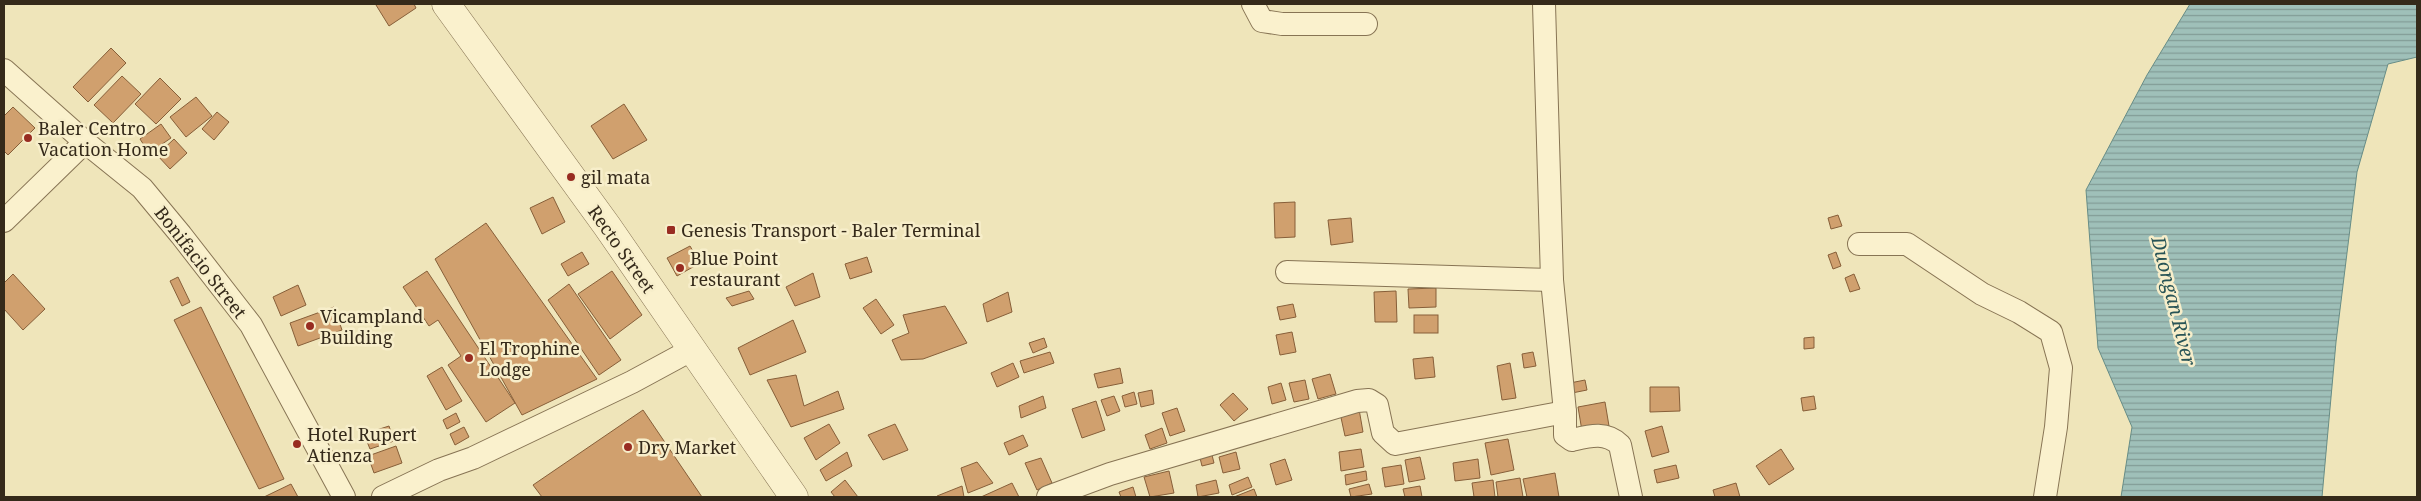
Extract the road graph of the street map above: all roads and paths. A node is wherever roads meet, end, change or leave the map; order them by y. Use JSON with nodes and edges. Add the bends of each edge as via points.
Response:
{"nodes":[{"id":1,"x":446,"y":4,"type":"edge"},
{"id":2,"x":1253,"y":4,"type":"edge"},
{"id":3,"x":1544,"y":4,"type":"edge"},
{"id":4,"x":1366,"y":24,"type":"dead end"},
{"id":5,"x":4,"y":70,"type":"edge"},
{"id":6,"x":84,"y":142,"type":"junction"},
{"id":7,"x":4,"y":221,"type":"edge"},
{"id":8,"x":1858,"y":244,"type":"dead end"},
{"id":9,"x":1287,"y":272,"type":"dead end"},
{"id":10,"x":1552,"y":280,"type":"junction"},
{"id":11,"x":693,"y":349,"type":"junction"},
{"id":12,"x":1565,"y":412,"type":"junction"},
{"id":13,"x":344,"y":497,"type":"edge"},
{"id":14,"x":383,"y":497,"type":"edge"},
{"id":15,"x":794,"y":497,"type":"edge"},
{"id":16,"x":1048,"y":497,"type":"edge"},
{"id":17,"x":1631,"y":497,"type":"edge"},
{"id":18,"x":2045,"y":497,"type":"edge"}],
"edges":[{"from":1,"to":11,"type":"street","name":"Recto Street"},
{"from":2,"to":4,"type":"street","via":[[1262,22]]},
{"from":3,"to":10,"type":"street"},
{"from":5,"to":6,"type":"street","name":"Bonifacio Street"},
{"from":6,"to":7,"type":"street"},
{"from":6,"to":13,"type":"street","name":"Bonifacio Street","via":[[142,188],[251,325]]},
{"from":8,"to":18,"type":"street","via":[[1907,244],[1982,294],[2050,332],[2061,368]]},
{"from":9,"to":10,"type":"street"},
{"from":10,"to":12,"type":"street"},
{"from":11,"to":14,"type":"street","via":[[605,395]]},
{"from":11,"to":15,"type":"street","name":"Recto Street"},
{"from":12,"to":16,"type":"street","via":[[1395,444],[1383,433],[1376,405],[1369,400],[1357,401],[1110,474]]},
{"from":12,"to":17,"type":"street","via":[[1565,435],[1572,440],[1603,436],[1613,438],[1620,445]]}]}
